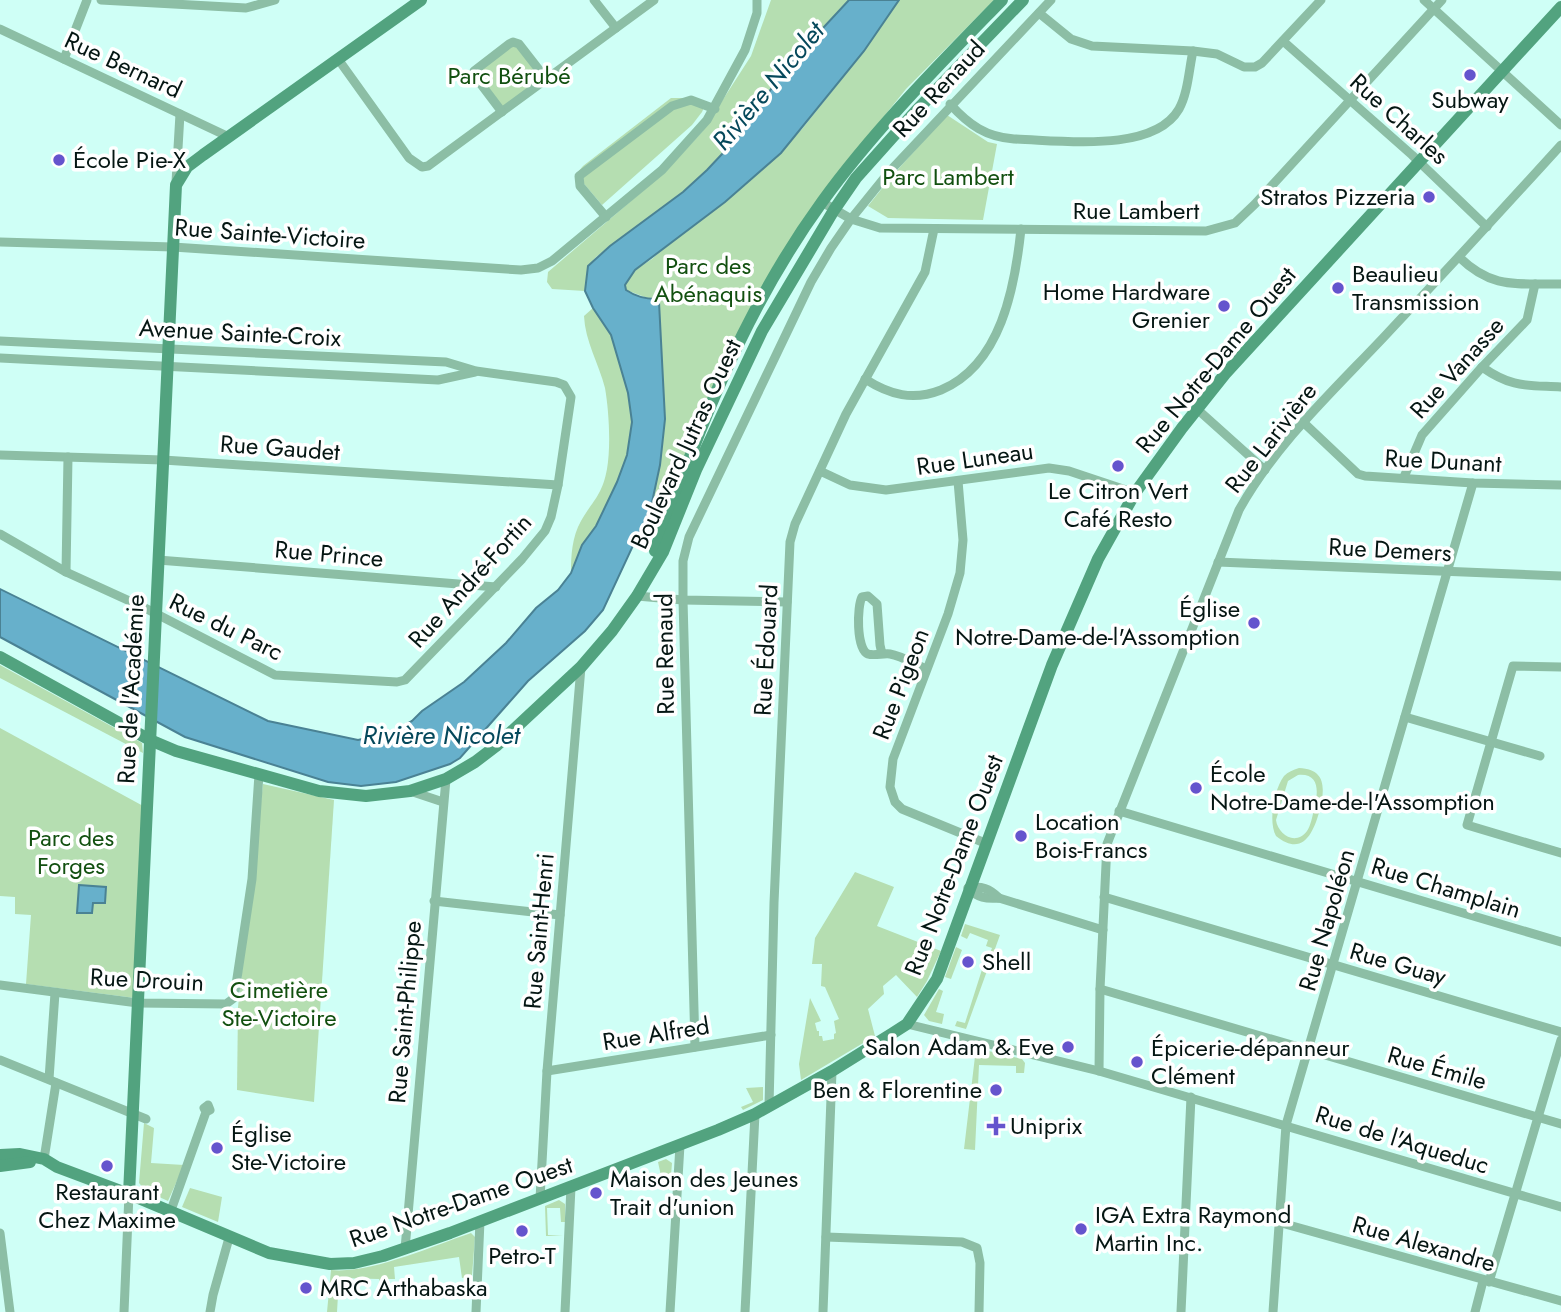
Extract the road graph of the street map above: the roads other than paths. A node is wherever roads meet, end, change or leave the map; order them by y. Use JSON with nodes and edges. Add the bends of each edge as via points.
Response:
{"nodes":[{"id":1,"x":87,"y":0,"type":"edge"},
{"id":2,"x":101,"y":0,"type":"edge"},
{"id":3,"x":275,"y":0,"type":"edge"},
{"id":4,"x":421,"y":0,"type":"edge"},
{"id":5,"x":594,"y":0,"type":"edge"},
{"id":6,"x":654,"y":0,"type":"edge"},
{"id":7,"x":757,"y":0,"type":"edge"},
{"id":8,"x":1002,"y":0,"type":"edge"},
{"id":9,"x":1023,"y":0,"type":"edge"},
{"id":10,"x":1051,"y":0,"type":"edge"},
{"id":11,"x":1321,"y":0,"type":"edge"},
{"id":12,"x":1424,"y":0,"type":"edge"},
{"id":13,"x":1442,"y":0,"type":"edge"},
{"id":14,"x":1560,"y":7,"type":"edge"},
{"id":15,"x":1433,"y":9,"type":"junction"},
{"id":16,"x":1039,"y":13,"type":"junction"},
{"id":17,"x":616,"y":28,"type":"junction"},
{"id":18,"x":0,"y":29,"type":"edge"},
{"id":19,"x":1283,"y":41,"type":"junction"},
{"id":20,"x":1193,"y":51,"type":"junction"},
{"id":21,"x":64,"y":59,"type":"junction"},
{"id":22,"x":338,"y":59,"type":"junction"},
{"id":23,"x":1502,"y":72,"type":"junction"},
{"id":24,"x":547,"y":80,"type":"junction"},
{"id":25,"x":1351,"y":100,"type":"junction"},
{"id":26,"x":950,"y":104,"type":"junction"},
{"id":27,"x":715,"y":109,"type":"junction"},
{"id":28,"x":502,"y":112,"type":"junction"},
{"id":29,"x":180,"y":114,"type":"junction"},
{"id":30,"x":1559,"y":120,"type":"edge"},
{"id":31,"x":229,"y":137,"type":"junction"},
{"id":32,"x":1561,"y":145,"type":"edge"},
{"id":33,"x":1420,"y":163,"type":"junction"},
{"id":34,"x":176,"y":185,"type":"junction"},
{"id":35,"x":822,"y":202,"type":"junction"},
{"id":36,"x":834,"y":209,"type":"junction"},
{"id":37,"x":606,"y":217,"type":"junction"},
{"id":38,"x":850,"y":219,"type":"junction"},
{"id":39,"x":1487,"y":227,"type":"junction"},
{"id":40,"x":934,"y":229,"type":"junction"},
{"id":41,"x":1021,"y":229,"type":"junction"},
{"id":42,"x":0,"y":242,"type":"edge"},
{"id":43,"x":173,"y":247,"type":"junction"},
{"id":44,"x":1459,"y":257,"type":"junction"},
{"id":45,"x":1535,"y":284,"type":"junction"},
{"id":46,"x":1561,"y":284,"type":"edge"},
{"id":47,"x":0,"y":341,"type":"edge"},
{"id":48,"x":168,"y":349,"type":"junction"},
{"id":49,"x":318,"y":355,"type":"junction"},
{"id":50,"x":0,"y":358,"type":"edge"},
{"id":51,"x":167,"y":366,"type":"junction"},
{"id":52,"x":1482,"y":366,"type":"junction"},
{"id":53,"x":477,"y":371,"type":"junction"},
{"id":54,"x":317,"y":374,"type":"junction"},
{"id":55,"x":865,"y":380,"type":"junction"},
{"id":56,"x":564,"y":384,"type":"joint"},
{"id":57,"x":1561,"y":387,"type":"edge"},
{"id":58,"x":1197,"y":410,"type":"junction"},
{"id":59,"x":1303,"y":422,"type":"junction"},
{"id":60,"x":0,"y":455,"type":"edge"},
{"id":61,"x":68,"y":457,"type":"junction"},
{"id":62,"x":163,"y":460,"type":"junction"},
{"id":63,"x":1265,"y":470,"type":"junction"},
{"id":64,"x":820,"y":471,"type":"junction"},
{"id":65,"x":1404,"y":477,"type":"junction"},
{"id":66,"x":958,"y":481,"type":"junction"},
{"id":67,"x":1473,"y":483,"type":"junction"},
{"id":68,"x":558,"y":485,"type":"junction"},
{"id":69,"x":1561,"y":485,"type":"edge"},
{"id":70,"x":1135,"y":493,"type":"junction"},
{"id":71,"x":0,"y":534,"type":"edge"},
{"id":72,"x":158,"y":559,"type":"junction"},
{"id":73,"x":1218,"y":562,"type":"junction"},
{"id":74,"x":66,"y":572,"type":"junction"},
{"id":75,"x":1447,"y":572,"type":"junction"},
{"id":76,"x":1561,"y":576,"type":"edge"},
{"id":77,"x":646,"y":578,"type":"junction"},
{"id":78,"x":496,"y":587,"type":"junction"},
{"id":79,"x":637,"y":596,"type":"junction"},
{"id":80,"x":683,"y":600,"type":"junction"},
{"id":81,"x":787,"y":602,"type":"junction"},
{"id":82,"x":156,"y":614,"type":"junction"},
{"id":83,"x":882,"y":654,"type":"junction"},
{"id":84,"x":0,"y":657,"type":"edge"},
{"id":85,"x":581,"y":667,"type":"junction"},
{"id":86,"x":1561,"y":667,"type":"edge"},
{"id":87,"x":926,"y":668,"type":"junction"},
{"id":88,"x":410,"y":676,"type":"joint"},
{"id":89,"x":1405,"y":717,"type":"junction"},
{"id":90,"x":150,"y":740,"type":"junction"},
{"id":91,"x":1491,"y":742,"type":"junction"},
{"id":92,"x":176,"y":751,"type":"junction"},
{"id":93,"x":1540,"y":756,"type":"dead end"},
{"id":94,"x":148,"y":770,"type":"junction"},
{"id":95,"x":259,"y":774,"type":"junction"},
{"id":96,"x":446,"y":779,"type":"junction"},
{"id":97,"x":410,"y":791,"type":"junction"},
{"id":98,"x":443,"y":802,"type":"junction"},
{"id":99,"x":1119,"y":811,"type":"junction"},
{"id":100,"x":985,"y":843,"type":"junction"},
{"id":101,"x":1561,"y":853,"type":"edge"},
{"id":102,"x":1358,"y":881,"type":"junction"},
{"id":103,"x":968,"y":888,"type":"junction"},
{"id":104,"x":1104,"y":897,"type":"junction"},
{"id":105,"x":434,"y":901,"type":"junction"},
{"id":106,"x":560,"y":915,"type":"junction"},
{"id":107,"x":1103,"y":930,"type":"junction"},
{"id":108,"x":1561,"y":942,"type":"edge"},
{"id":109,"x":1334,"y":965,"type":"junction"},
{"id":110,"x":0,"y":985,"type":"edge"},
{"id":111,"x":1100,"y":989,"type":"junction"},
{"id":112,"x":55,"y":993,"type":"junction"},
{"id":113,"x":138,"y":1003,"type":"junction"},
{"id":114,"x":907,"y":1024,"type":"junction"},
{"id":115,"x":1561,"y":1032,"type":"edge"},
{"id":116,"x":771,"y":1035,"type":"junction"},
{"id":117,"x":1561,"y":1040,"type":"edge"},
{"id":118,"x":695,"y":1047,"type":"junction"},
{"id":119,"x":1309,"y":1051,"type":"junction"},
{"id":120,"x":0,"y":1060,"type":"edge"},
{"id":121,"x":547,"y":1071,"type":"junction"},
{"id":122,"x":832,"y":1071,"type":"junction"},
{"id":123,"x":1098,"y":1071,"type":"junction"},
{"id":124,"x":52,"y":1081,"type":"junction"},
{"id":125,"x":1191,"y":1097,"type":"junction"},
{"id":126,"x":769,"y":1106,"type":"junction"},
{"id":127,"x":206,"y":1112,"type":"dead end"},
{"id":128,"x":755,"y":1114,"type":"junction"},
{"id":129,"x":133,"y":1115,"type":"junction"},
{"id":130,"x":1538,"y":1117,"type":"junction"},
{"id":131,"x":146,"y":1119,"type":"dead end"},
{"id":132,"x":1561,"y":1124,"type":"edge"},
{"id":133,"x":1286,"y":1125,"type":"junction"},
{"id":134,"x":680,"y":1145,"type":"junction"},
{"id":135,"x":0,"y":1155,"type":"edge"},
{"id":136,"x":44,"y":1159,"type":"junction"},
{"id":137,"x":0,"y":1166,"type":"edge"},
{"id":138,"x":131,"y":1167,"type":"junction"},
{"id":139,"x":107,"y":1187,"type":"junction"},
{"id":140,"x":571,"y":1187,"type":"junction"},
{"id":141,"x":129,"y":1194,"type":"junction"},
{"id":142,"x":1515,"y":1194,"type":"junction"},
{"id":143,"x":540,"y":1199,"type":"junction"},
{"id":144,"x":1561,"y":1207,"type":"edge"},
{"id":145,"x":170,"y":1213,"type":"junction"},
{"id":146,"x":480,"y":1221,"type":"junction"},
{"id":147,"x":1278,"y":1222,"type":"junction"},
{"id":148,"x":0,"y":1233,"type":"edge"},
{"id":149,"x":826,"y":1237,"type":"junction"},
{"id":150,"x":229,"y":1238,"type":"junction"},
{"id":151,"x":405,"y":1249,"type":"junction"},
{"id":152,"x":1486,"y":1282,"type":"junction"},
{"id":153,"x":1561,"y":1301,"type":"edge"},
{"id":154,"x":10,"y":1312,"type":"edge"},
{"id":155,"x":124,"y":1312,"type":"edge"},
{"id":156,"x":210,"y":1312,"type":"edge"},
{"id":157,"x":476,"y":1312,"type":"edge"},
{"id":158,"x":565,"y":1312,"type":"edge"},
{"id":159,"x":670,"y":1312,"type":"edge"},
{"id":160,"x":745,"y":1312,"type":"edge"},
{"id":161,"x":823,"y":1312,"type":"edge"},
{"id":162,"x":979,"y":1312,"type":"edge"},
{"id":163,"x":1181,"y":1312,"type":"edge"},
{"id":164,"x":1273,"y":1312,"type":"edge"},
{"id":165,"x":1475,"y":1312,"type":"edge"}],
"edges":[{"from":1,"to":21,"type":"street"},
{"from":2,"to":3,"type":"street","via":[[246,8]]},
{"from":4,"to":22,"type":"street"},
{"from":5,"to":17,"type":"street"},
{"from":6,"to":17,"type":"street"},
{"from":7,"to":27,"type":"street","via":[[746,50]]},
{"from":8,"to":35,"type":"street","name":"Boulevard Jutras Ouest","via":[[907,98]]},
{"from":9,"to":36,"type":"street","name":"Boulevard Jutras Ouest","via":[[915,112]]},
{"from":10,"to":16,"type":"street","name":"Rue Renaud"},
{"from":11,"to":19,"type":"street"},
{"from":12,"to":15,"type":"street"},
{"from":13,"to":15,"type":"street","name":"Rue Lambert"},
{"from":14,"to":23,"type":"street","name":"Rue Notre-Dame Ouest"},
{"from":15,"to":23,"type":"street"},
{"from":15,"to":25,"type":"street","name":"Rue Lambert"},
{"from":16,"to":20,"type":"street","via":[[1071,38],[1093,46]]},
{"from":16,"to":26,"type":"street","name":"Rue Renaud"},
{"from":17,"to":24,"type":"street"},
{"from":18,"to":21,"type":"street","name":"Rue Bernard"},
{"from":19,"to":20,"type":"street","via":[[1255,67]]},
{"from":19,"to":25,"type":"street","name":"Rue Charles"},
{"from":20,"to":26,"type":"street","via":[[1183,99],[1174,115],[1164,126],[1128,140],[995,137],[972,126]]},
{"from":21,"to":29,"type":"street","name":"Rue Bernard"},
{"from":22,"to":28,"type":"street","via":[[410,158],[422,167]]},
{"from":22,"to":31,"type":"street"},
{"from":23,"to":30,"type":"street"},
{"from":23,"to":33,"type":"street","name":"Rue Notre-Dame Ouest"},
{"from":24,"to":28,"type":"street"},
{"from":24,"to":28,"type":"street","via":[[519,44],[509,44],[474,71]]},
{"from":25,"to":33,"type":"street","name":"Rue Charles"},
{"from":25,"to":41,"type":"street","name":"Rue Lambert","via":[[1255,204],[1228,226],[1206,231]]},
{"from":26,"to":38,"type":"street","name":"Rue Renaud"},
{"from":27,"to":37,"type":"street","via":[[662,170]]},
{"from":27,"to":37,"type":"street","via":[[691,100],[672,106],[579,176],[580,186]]},
{"from":29,"to":31,"type":"street","name":"Rue Bernard"},
{"from":29,"to":34,"type":"street","name":"Rue de l'Académie"},
{"from":31,"to":34,"type":"street","via":[[187,167]]},
{"from":32,"to":39,"type":"street","name":"Rue Larivière"},
{"from":33,"to":39,"type":"street","name":"Rue Charles"},
{"from":33,"to":58,"type":"street","name":"Rue Notre-Dame Ouest","via":[[1304,286]]},
{"from":34,"to":43,"type":"street","name":"Rue de l'Académie"},
{"from":35,"to":36,"type":"street","name":"Rue Lambert"},
{"from":35,"to":77,"type":"street","name":"Boulevard Jutras Ouest","via":[[773,278],[730,361]]},
{"from":36,"to":38,"type":"street","name":"Rue Lambert"},
{"from":36,"to":77,"type":"street","name":"Boulevard Jutras Ouest","via":[[762,331],[663,552]]},
{"from":37,"to":43,"type":"street","name":"Rue Sainte-Victoire","via":[[552,261],[521,270]]},
{"from":38,"to":40,"type":"street","name":"Rue Lambert","via":[[880,228]]},
{"from":38,"to":80,"type":"street","name":"Rue Renaud","via":[[811,282],[689,537],[683,561]]},
{"from":39,"to":44,"type":"street","name":"Rue Larivière"},
{"from":40,"to":41,"type":"street","name":"Rue Lambert"},
{"from":40,"to":55,"type":"street","name":"Rue Édouard","via":[[925,272]]},
{"from":41,"to":55,"type":"street","via":[[1011,297],[991,343],[971,372],[953,385],[919,397],[890,393]]},
{"from":42,"to":43,"type":"street","name":"Rue Sainte-Victoire"},
{"from":43,"to":48,"type":"street","name":"Rue de l'Académie"},
{"from":44,"to":45,"type":"street","via":[[1479,274],[1497,281]]},
{"from":44,"to":59,"type":"street","name":"Rue Larivière"},
{"from":45,"to":46,"type":"street"},
{"from":45,"to":52,"type":"street","name":"Rue Vanasse","via":[[1527,320]]},
{"from":47,"to":48,"type":"street","name":"Avenue Sainte-Croix"},
{"from":48,"to":49,"type":"street","name":"Avenue Sainte-Croix"},
{"from":48,"to":51,"type":"street","name":"Rue de l'Académie"},
{"from":49,"to":53,"type":"street","name":"Avenue Sainte-Croix","via":[[446,362]]},
{"from":49,"to":54,"type":"street"},
{"from":50,"to":51,"type":"street","name":"Avenue Sainte-Croix"},
{"from":51,"to":54,"type":"street","name":"Avenue Sainte-Croix"},
{"from":51,"to":62,"type":"street","name":"Rue de l'Académie"},
{"from":52,"to":57,"type":"street","via":[[1504,382]]},
{"from":52,"to":65,"type":"street","name":"Rue Vanasse","via":[[1422,435]]},
{"from":53,"to":54,"type":"street","name":"Avenue Sainte-Croix","via":[[438,380]]},
{"from":53,"to":56,"type":"street","name":"Avenue Sainte-Croix"},
{"from":55,"to":64,"type":"street","name":"Rue Édouard"},
{"from":56,"to":68,"type":"street","name":"Rue André-Fortin","via":[[571,397]]},
{"from":58,"to":63,"type":"street"},
{"from":58,"to":70,"type":"street","name":"Rue Notre-Dame Ouest"},
{"from":59,"to":63,"type":"street","name":"Rue Larivière"},
{"from":59,"to":65,"type":"street","name":"Rue Dunant","via":[[1358,474]]},
{"from":60,"to":61,"type":"street","name":"Rue Gaudet"},
{"from":61,"to":62,"type":"street","name":"Rue Gaudet"},
{"from":61,"to":74,"type":"street"},
{"from":62,"to":68,"type":"street","name":"Rue Gaudet"},
{"from":62,"to":72,"type":"street","name":"Rue de l'Académie"},
{"from":63,"to":73,"type":"street","name":"Rue Larivière","via":[[1239,510]]},
{"from":64,"to":66,"type":"street","name":"Rue Luneau","via":[[850,485],[874,489]]},
{"from":64,"to":81,"type":"street","name":"Rue Édouard","via":[[792,533]]},
{"from":65,"to":67,"type":"street","name":"Rue Dunant"},
{"from":66,"to":70,"type":"street","name":"Rue Luneau","via":[[1049,468]]},
{"from":66,"to":87,"type":"street","name":"Rue Pigeon","via":[[963,557]]},
{"from":67,"to":69,"type":"street","name":"Rue Dunant"},
{"from":67,"to":75,"type":"street","name":"Rue Napoléon"},
{"from":68,"to":78,"type":"street","name":"Rue André-Fortin","via":[[545,531]]},
{"from":70,"to":100,"type":"street","name":"Rue Notre-Dame Ouest","via":[[1072,616]]},
{"from":71,"to":74,"type":"street","name":"Rue du Parc"},
{"from":72,"to":78,"type":"street","name":"Rue Prince"},
{"from":72,"to":82,"type":"street","name":"Rue de l'Académie"},
{"from":73,"to":75,"type":"street","name":"Rue Demers"},
{"from":73,"to":99,"type":"street","name":"Rue Larivière"},
{"from":74,"to":82,"type":"street","name":"Rue du Parc"},
{"from":75,"to":76,"type":"street","name":"Rue Demers"},
{"from":75,"to":89,"type":"street","name":"Rue Napoléon"},
{"from":77,"to":79,"type":"street","name":"Boulevard Jutras Ouest"},
{"from":78,"to":88,"type":"street","name":"Rue André-Fortin"},
{"from":79,"to":80,"type":"street"},
{"from":79,"to":85,"type":"street","name":"Boulevard Jutras Ouest"},
{"from":80,"to":81,"type":"street"},
{"from":80,"to":118,"type":"street","name":"Rue Renaud"},
{"from":81,"to":116,"type":"street","name":"Rue Édouard"},
{"from":82,"to":88,"type":"street","name":"Rue du Parc","via":[[275,675],[397,682]]},
{"from":82,"to":90,"type":"street","name":"Rue de l'Académie"},
{"from":83,"to":83,"type":"street","via":[[869,654],[862,646],[858,612],[862,597],[877,604]]},
{"from":83,"to":87,"type":"street"},
{"from":84,"to":90,"type":"street","name":"Boulevard Jutras Ouest"},
{"from":85,"to":96,"type":"street","name":"Boulevard Jutras Ouest","via":[[496,746]]},
{"from":85,"to":106,"type":"street","name":"Rue Saint-Henri"},
{"from":86,"to":91,"type":"street","via":[[1513,666]]},
{"from":87,"to":100,"type":"street","name":"Rue Pigeon","via":[[893,758],[892,795],[902,809]]},
{"from":89,"to":91,"type":"street"},
{"from":89,"to":102,"type":"street","name":"Rue Napoléon"},
{"from":90,"to":92,"type":"street","name":"Boulevard Jutras Ouest"},
{"from":90,"to":94,"type":"street","name":"Rue de l'Académie"},
{"from":91,"to":93,"type":"street"},
{"from":91,"to":101,"type":"street","via":[[1467,825]]},
{"from":92,"to":94,"type":"street","via":[[157,758]]},
{"from":92,"to":95,"type":"street","name":"Boulevard Jutras Ouest"},
{"from":94,"to":113,"type":"street","name":"Rue de l'Académie"},
{"from":95,"to":97,"type":"street","name":"Boulevard Jutras Ouest","via":[[335,794]]},
{"from":95,"to":113,"type":"street","name":"Rue Drouin","via":[[252,879],[234,998],[226,1004]]},
{"from":96,"to":97,"type":"street","name":"Boulevard Jutras Ouest"},
{"from":96,"to":98,"type":"street","name":"Rue Saint-Philippe"},
{"from":97,"to":98,"type":"street","name":"Boulevard Jutras Ouest"},
{"from":98,"to":105,"type":"street","name":"Rue Saint-Philippe"},
{"from":99,"to":102,"type":"street","name":"Rue Champlain"},
{"from":99,"to":104,"type":"street","name":"Rue Larivière","via":[[1107,844]]},
{"from":100,"to":103,"type":"street","name":"Rue Notre-Dame Ouest"},
{"from":102,"to":108,"type":"street","name":"Rue Champlain"},
{"from":102,"to":109,"type":"street","name":"Rue Napoléon"},
{"from":103,"to":107,"type":"street","via":[[986,899],[999,898]]},
{"from":103,"to":114,"type":"street","name":"Rue Notre-Dame Ouest","via":[[937,979]]},
{"from":104,"to":107,"type":"street","name":"Rue Larivière"},
{"from":104,"to":109,"type":"street","name":"Rue Guay"},
{"from":105,"to":106,"type":"street"},
{"from":105,"to":151,"type":"street","name":"Rue Saint-Philippe"},
{"from":106,"to":121,"type":"street","name":"Rue Saint-Henri"},
{"from":107,"to":111,"type":"street","name":"Rue Larivière"},
{"from":109,"to":115,"type":"street","name":"Rue Guay"},
{"from":109,"to":119,"type":"street","name":"Rue Napoléon"},
{"from":110,"to":112,"type":"street","name":"Rue Drouin"},
{"from":111,"to":119,"type":"street","name":"Rue Émile"},
{"from":111,"to":123,"type":"street","name":"Rue Larivière"},
{"from":112,"to":113,"type":"street","name":"Rue Drouin"},
{"from":112,"to":124,"type":"street"},
{"from":113,"to":129,"type":"street","name":"Rue de l'Académie"},
{"from":114,"to":122,"type":"street","name":"Rue Notre-Dame Ouest"},
{"from":114,"to":123,"type":"street","name":"Rue de l'Aqueduc"},
{"from":116,"to":118,"type":"street","name":"Rue Alfred"},
{"from":116,"to":126,"type":"street","name":"Rue Édouard"},
{"from":117,"to":130,"type":"street"},
{"from":118,"to":121,"type":"street","name":"Rue Alfred"},
{"from":119,"to":130,"type":"street","name":"Rue Émile"},
{"from":119,"to":133,"type":"street","name":"Rue Napoléon"},
{"from":120,"to":124,"type":"street"},
{"from":121,"to":143,"type":"street","name":"Rue Saint-Henri"},
{"from":122,"to":126,"type":"street","name":"Rue Notre-Dame Ouest"},
{"from":122,"to":149,"type":"street"},
{"from":123,"to":125,"type":"street","name":"Rue de l'Aqueduc"},
{"from":124,"to":129,"type":"street"},
{"from":124,"to":136,"type":"street"},
{"from":125,"to":133,"type":"street","name":"Rue de l'Aqueduc"},
{"from":125,"to":163,"type":"street"},
{"from":126,"to":128,"type":"street","name":"Rue Notre-Dame Ouest"},
{"from":127,"to":145,"type":"street"},
{"from":128,"to":134,"type":"street","name":"Rue Notre-Dame Ouest"},
{"from":128,"to":160,"type":"street"},
{"from":129,"to":131,"type":"street"},
{"from":129,"to":138,"type":"street","name":"Rue de l'Académie"},
{"from":130,"to":132,"type":"street","name":"Rue Émile"},
{"from":130,"to":142,"type":"street"},
{"from":133,"to":142,"type":"street","name":"Rue de l'Aqueduc"},
{"from":133,"to":147,"type":"street","name":"Rue Napoléon"},
{"from":134,"to":140,"type":"street","name":"Rue Notre-Dame Ouest"},
{"from":134,"to":159,"type":"street"},
{"from":135,"to":136,"type":"street","name":"Rue Notre-Dame Ouest"},
{"from":136,"to":137,"type":"street"},
{"from":136,"to":139,"type":"street","name":"Rue Notre-Dame Ouest"},
{"from":138,"to":139,"type":"street","via":[[122,1180]]},
{"from":138,"to":141,"type":"street","name":"Rue de l'Académie"},
{"from":139,"to":141,"type":"street","name":"Rue Notre-Dame Ouest"},
{"from":140,"to":143,"type":"street","name":"Rue Notre-Dame Ouest"},
{"from":140,"to":158,"type":"street"},
{"from":141,"to":145,"type":"street","name":"Rue Notre-Dame Ouest"},
{"from":141,"to":155,"type":"street"},
{"from":142,"to":144,"type":"street","name":"Rue de l'Aqueduc"},
{"from":142,"to":152,"type":"street"},
{"from":143,"to":146,"type":"street","name":"Rue Notre-Dame Ouest"},
{"from":145,"to":150,"type":"street","name":"Rue Notre-Dame Ouest"},
{"from":146,"to":151,"type":"street","name":"Rue Notre-Dame Ouest"},
{"from":146,"to":157,"type":"street"},
{"from":147,"to":152,"type":"street","name":"Rue Alexandre"},
{"from":147,"to":164,"type":"street","name":"Rue Napoléon"},
{"from":148,"to":154,"type":"street"},
{"from":149,"to":161,"type":"street"},
{"from":149,"to":162,"type":"street","via":[[962,1242],[977,1248]]},
{"from":150,"to":151,"type":"street","name":"Rue Notre-Dame Ouest","via":[[269,1253],[330,1264],[367,1261]]},
{"from":150,"to":156,"type":"street"},
{"from":152,"to":153,"type":"street","name":"Rue Alexandre"},
{"from":152,"to":165,"type":"street"}]}
